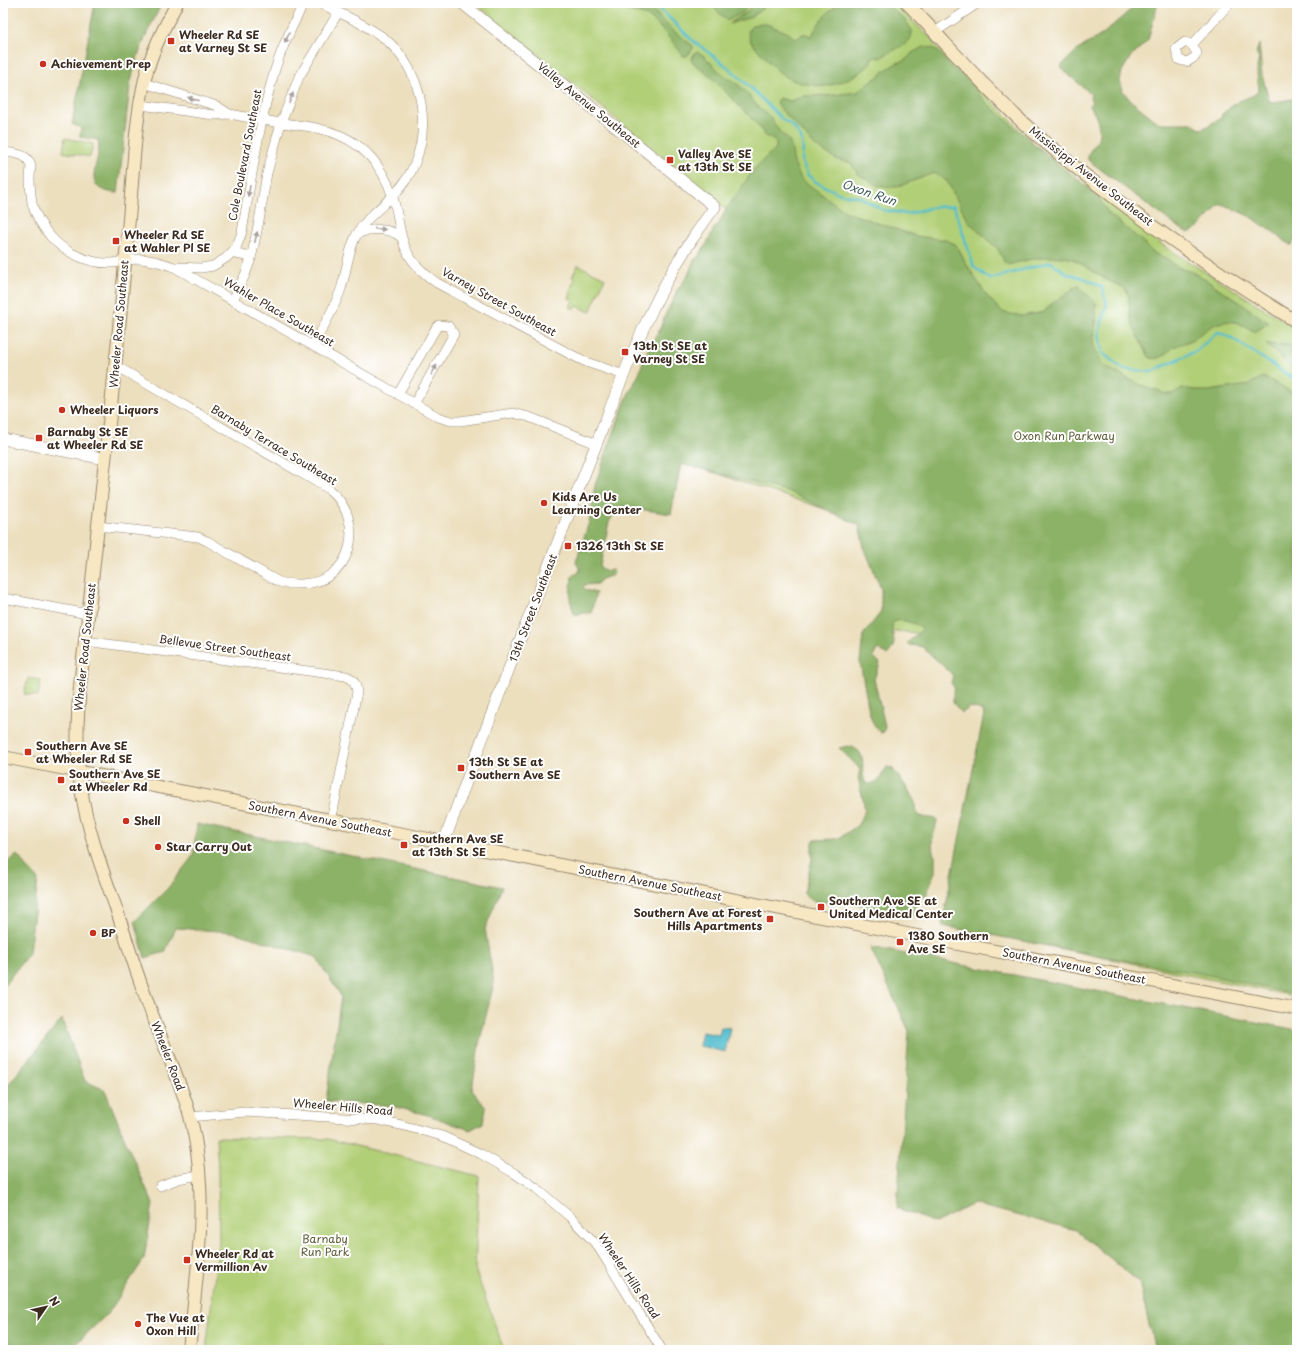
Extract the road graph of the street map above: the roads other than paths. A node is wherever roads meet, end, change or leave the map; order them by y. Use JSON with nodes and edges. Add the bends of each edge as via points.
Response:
{"nodes":[{"id":1,"x":177,"y":3,"type":"edge"},
{"id":2,"x":304,"y":3,"type":"edge"},
{"id":3,"x":320,"y":3,"type":"edge"},
{"id":4,"x":462,"y":3,"type":"edge"},
{"id":5,"x":907,"y":3,"type":"edge"},
{"id":6,"x":978,"y":3,"type":"edge"},
{"id":7,"x":1230,"y":3,"type":"edge"},
{"id":8,"x":338,"y":13,"type":"junction"},
{"id":9,"x":935,"y":32,"type":"junction"},
{"id":10,"x":1192,"y":45,"type":"dead end"},
{"id":11,"x":144,"y":83,"type":"junction"},
{"id":12,"x":140,"y":105,"type":"junction"},
{"id":13,"x":229,"y":114,"type":"junction"},
{"id":14,"x":263,"y":120,"type":"junction"},
{"id":15,"x":281,"y":123,"type":"junction"},
{"id":16,"x":3,"y":152,"type":"edge"},
{"id":17,"x":252,"y":175,"type":"junction"},
{"id":18,"x":267,"y":176,"type":"junction"},
{"id":19,"x":393,"y":195,"type":"junction"},
{"id":20,"x":715,"y":207,"type":"joint"},
{"id":21,"x":357,"y":234,"type":"junction"},
{"id":22,"x":401,"y":237,"type":"junction"},
{"id":23,"x":231,"y":253,"type":"junction"},
{"id":24,"x":251,"y":257,"type":"junction"},
{"id":25,"x":125,"y":261,"type":"junction"},
{"id":26,"x":174,"y":267,"type":"junction"},
{"id":27,"x":233,"y":300,"type":"junction"},
{"id":28,"x":1297,"y":322,"type":"edge"},
{"id":29,"x":313,"y":346,"type":"junction"},
{"id":30,"x":116,"y":366,"type":"junction"},
{"id":31,"x":624,"y":375,"type":"junction"},
{"id":32,"x":398,"y":394,"type":"junction"},
{"id":33,"x":414,"y":404,"type":"junction"},
{"id":34,"x":3,"y":439,"type":"edge"},
{"id":35,"x":597,"y":444,"type":"junction"},
{"id":36,"x":105,"y":458,"type":"junction"},
{"id":37,"x":97,"y":526,"type":"junction"},
{"id":38,"x":3,"y":598,"type":"edge"},
{"id":39,"x":88,"y":614,"type":"junction"},
{"id":40,"x":85,"y":641,"type":"junction"},
{"id":41,"x":3,"y":757,"type":"edge"},
{"id":42,"x":79,"y":772,"type":"junction"},
{"id":43,"x":331,"y":821,"type":"junction"},
{"id":44,"x":444,"y":842,"type":"junction"},
{"id":45,"x":1297,"y":1009,"type":"edge"},
{"id":46,"x":190,"y":1117,"type":"junction"},
{"id":47,"x":199,"y":1175,"type":"junction"},
{"id":48,"x":160,"y":1186,"type":"dead end"},
{"id":49,"x":189,"y":1350,"type":"edge"},
{"id":50,"x":662,"y":1350,"type":"edge"}],
"edges":[{"from":1,"to":11,"type":"main road","name":"Wheeler Road Southeast","via":[[158,38]]},
{"from":2,"to":14,"type":"street","name":"Cole Boulevard Southeast","one_way":true,"via":[[286,40],[274,74]]},
{"from":3,"to":8,"type":"street"},
{"from":4,"to":20,"type":"street","name":"Valley Avenue Southeast"},
{"from":5,"to":9,"type":"main road","name":"Mississippi Avenue Southeast"},
{"from":6,"to":9,"type":"street"},
{"from":7,"to":10,"type":"street"},
{"from":15,"to":8,"type":"street","one_way":true,"via":[[299,77]]},
{"from":8,"to":19,"type":"street","via":[[366,27],[391,45],[406,63],[418,87],[423,110],[418,154],[412,172]]},
{"from":9,"to":28,"type":"main road","name":"Mississippi Avenue Southeast","via":[[1030,129],[1096,184],[1180,245]]},
{"from":11,"to":12,"type":"main road","name":"Wheeler Road Southeast"},
{"from":13,"to":11,"type":"street","name":"Varney Street Southeast","one_way":true,"via":[[217,106]]},
{"from":12,"to":13,"type":"street","name":"Varney Street Southeast","via":[[214,115]]},
{"from":12,"to":25,"type":"main road","name":"Wheeler Road Southeast"},
{"from":13,"to":14,"type":"street","name":"Varney Street Southeast"},
{"from":14,"to":15,"type":"street","name":"Varney Street Southeast"},
{"from":14,"to":17,"type":"street","name":"Cole Boulevard Southeast"},
{"from":15,"to":18,"type":"street"},
{"from":15,"to":19,"type":"street","name":"Varney Street Southeast","via":[[339,134],[353,142],[375,162]]},
{"from":16,"to":25,"type":"street","name":"Wahler Place Southeast","via":[[23,156],[30,162],[30,192],[36,214],[45,230],[59,245],[73,254],[94,261]]},
{"from":17,"to":18,"type":"street"},
{"from":17,"to":23,"type":"street","name":"Cole Boulevard Southeast","one_way":true,"via":[[242,232],[236,248]]},
{"from":24,"to":18,"type":"street","one_way":true},
{"from":19,"to":21,"type":"street"},
{"from":19,"to":22,"type":"street","name":"Varney Street Southeast"},
{"from":20,"to":31,"type":"street","name":"13th Street Southeast","via":[[668,277]]},
{"from":21,"to":22,"type":"street","one_way":true,"via":[[380,229]]},
{"from":21,"to":29,"type":"street","via":[[349,254],[341,291]]},
{"from":22,"to":31,"type":"street","name":"Varney Street Southeast","via":[[412,260],[437,283],[574,356]]},
{"from":23,"to":24,"type":"street"},
{"from":23,"to":26,"type":"street","name":"Cole Boulevard Southeast","via":[[213,266]]},
{"from":24,"to":27,"type":"street"},
{"from":25,"to":26,"type":"street","name":"Wahler Place Southeast","via":[[144,259]]},
{"from":25,"to":30,"type":"main road","name":"Wheeler Road Southeast"},
{"from":26,"to":27,"type":"street","name":"Wahler Place Southeast"},
{"from":27,"to":29,"type":"street","name":"Wahler Place Southeast"},
{"from":29,"to":32,"type":"street","name":"Wahler Place Southeast"},
{"from":30,"to":36,"type":"main road","name":"Wheeler Road Southeast"},
{"from":30,"to":37,"type":"street","name":"Barnaby Terrace Southeast","via":[[327,488],[346,509],[350,522],[350,547],[346,557],[332,574],[304,585],[290,585],[198,538]]},
{"from":31,"to":35,"type":"street","name":"13th Street Southeast"},
{"from":32,"to":33,"type":"street","name":"Wahler Place Southeast"},
{"from":33,"to":32,"type":"street","one_way":true,"via":[[454,334],[448,326],[439,325],[436,328]]},
{"from":33,"to":35,"type":"street","name":"Wahler Place Southeast","via":[[438,417],[452,421],[513,413]]},
{"from":34,"to":36,"type":"street"},
{"from":35,"to":44,"type":"street","name":"13th Street Southeast"},
{"from":36,"to":37,"type":"main road","name":"Wheeler Road Southeast"},
{"from":37,"to":39,"type":"main road","name":"Wheeler Road Southeast"},
{"from":38,"to":39,"type":"street"},
{"from":39,"to":40,"type":"main road","name":"Wheeler Road Southeast"},
{"from":40,"to":42,"type":"main road","name":"Wheeler Road Southeast","via":[[78,727]]},
{"from":40,"to":43,"type":"street","name":"Bellevue Street Southeast","via":[[346,676],[352,680],[357,692]]},
{"from":41,"to":42,"type":"main road","name":"Southern Avenue Southeast"},
{"from":42,"to":43,"type":"main road","name":"Southern Avenue Southeast"},
{"from":42,"to":46,"type":"main road","name":"Wheeler Road","via":[[86,816],[98,855],[147,1002]]},
{"from":43,"to":44,"type":"main road","name":"Southern Avenue Southeast"},
{"from":44,"to":45,"type":"main road","name":"Southern Avenue Southeast"},
{"from":46,"to":47,"type":"main road","name":"Wheeler Road"},
{"from":46,"to":50,"type":"street","name":"Wheeler Hills Road","via":[[245,1112],[378,1120],[442,1136],[476,1151],[536,1188],[570,1217],[596,1245]]},
{"from":47,"to":48,"type":"street"},
{"from":47,"to":49,"type":"main road","name":"Wheeler Road","via":[[200,1225]]}]}
